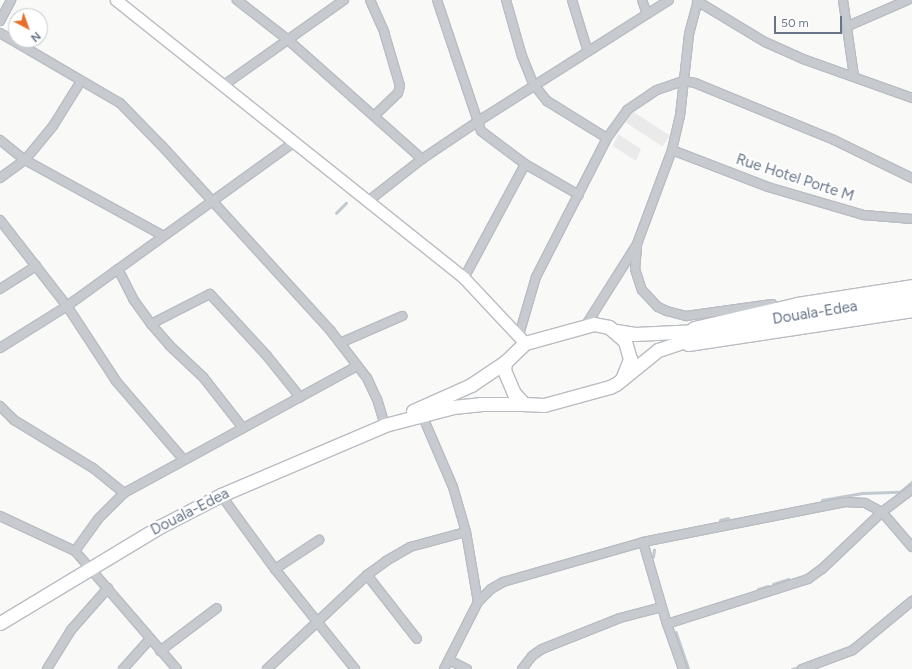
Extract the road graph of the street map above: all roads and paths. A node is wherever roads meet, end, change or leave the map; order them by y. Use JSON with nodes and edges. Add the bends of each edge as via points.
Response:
{"nodes":[{"id":1,"x":11,"y":0,"type":"edge"},
{"id":2,"x":116,"y":0,"type":"edge"},
{"id":3,"x":237,"y":0,"type":"edge"},
{"id":4,"x":344,"y":0,"type":"edge"},
{"id":5,"x":370,"y":0,"type":"edge"},
{"id":6,"x":437,"y":0,"type":"edge"},
{"id":7,"x":506,"y":0,"type":"edge"},
{"id":8,"x":572,"y":0,"type":"edge"},
{"id":9,"x":642,"y":0,"type":"edge"},
{"id":10,"x":669,"y":0,"type":"edge"},
{"id":11,"x":843,"y":0,"type":"edge"},
{"id":12,"x":908,"y":0,"type":"edge"},
{"id":13,"x":697,"y":1,"type":"edge"},
{"id":14,"x":647,"y":14,"type":"junction"},
{"id":15,"x":0,"y":20,"type":"edge"},
{"id":16,"x":848,"y":26,"type":"junction"},
{"id":17,"x":0,"y":33,"type":"edge"},
{"id":18,"x":287,"y":39,"type":"junction"},
{"id":19,"x":588,"y":52,"type":"junction"},
{"id":20,"x":854,"y":76,"type":"junction"},
{"id":21,"x":81,"y":81,"type":"junction"},
{"id":22,"x":683,"y":81,"type":"junction"},
{"id":23,"x":224,"y":85,"type":"junction"},
{"id":24,"x":534,"y":85,"type":"junction"},
{"id":25,"x":912,"y":98,"type":"edge"},
{"id":26,"x":374,"y":116,"type":"junction"},
{"id":27,"x":477,"y":122,"type":"junction"},
{"id":28,"x":607,"y":138,"type":"junction"},
{"id":29,"x":0,"y":140,"type":"edge"},
{"id":30,"x":293,"y":143,"type":"junction"},
{"id":31,"x":672,"y":150,"type":"junction"},
{"id":32,"x":422,"y":159,"type":"junction"},
{"id":33,"x":25,"y":160,"type":"junction"},
{"id":34,"x":525,"y":164,"type":"junction"},
{"id":35,"x":0,"y":178,"type":"edge"},
{"id":36,"x":912,"y":178,"type":"edge"},
{"id":37,"x":579,"y":195,"type":"junction"},
{"id":38,"x":213,"y":202,"type":"junction"},
{"id":39,"x":367,"y":202,"type":"junction"},
{"id":40,"x":912,"y":219,"type":"edge"},
{"id":41,"x":0,"y":220,"type":"edge"},
{"id":42,"x":162,"y":235,"type":"junction"},
{"id":43,"x":637,"y":244,"type":"junction"},
{"id":44,"x":36,"y":266,"type":"junction"},
{"id":45,"x":118,"y":269,"type":"junction"},
{"id":46,"x":464,"y":278,"type":"junction"},
{"id":47,"x":912,"y":286,"type":"edge"},
{"id":48,"x":0,"y":289,"type":"edge"},
{"id":49,"x":912,"y":298,"type":"edge"},
{"id":50,"x":797,"y":304,"type":"junction"},
{"id":51,"x":66,"y":306,"type":"junction"},
{"id":52,"x":912,"y":310,"type":"edge"},
{"id":53,"x":402,"y":316,"type":"dead end"},
{"id":54,"x":151,"y":324,"type":"junction"},
{"id":55,"x":586,"y":325,"type":"junction"},
{"id":56,"x":616,"y":331,"type":"junction"},
{"id":57,"x":522,"y":339,"type":"junction"},
{"id":58,"x":672,"y":339,"type":"junction"},
{"id":59,"x":340,"y":343,"type":"junction"},
{"id":60,"x":0,"y":348,"type":"edge"},
{"id":61,"x":506,"y":362,"type":"junction"},
{"id":62,"x":357,"y":366,"type":"junction"},
{"id":63,"x":622,"y":379,"type":"junction"},
{"id":64,"x":300,"y":397,"type":"junction"},
{"id":65,"x":524,"y":404,"type":"junction"},
{"id":66,"x":0,"y":406,"type":"edge"},
{"id":67,"x":422,"y":415,"type":"junction"},
{"id":68,"x":388,"y":424,"type":"junction"},
{"id":69,"x":243,"y":428,"type":"junction"},
{"id":70,"x":184,"y":460,"type":"junction"},
{"id":71,"x":912,"y":489,"type":"edge"},
{"id":72,"x":124,"y":493,"type":"junction"},
{"id":73,"x":221,"y":495,"type":"junction"},
{"id":74,"x":882,"y":512,"type":"junction"},
{"id":75,"x":0,"y":516,"type":"edge"},
{"id":76,"x":466,"y":532,"type":"junction"},
{"id":77,"x":319,"y":540,"type":"dead end"},
{"id":78,"x":643,"y":542,"type":"junction"},
{"id":79,"x":912,"y":547,"type":"edge"},
{"id":80,"x":75,"y":551,"type":"junction"},
{"id":81,"x":91,"y":567,"type":"junction"},
{"id":82,"x":275,"y":569,"type":"junction"},
{"id":83,"x":367,"y":575,"type":"junction"},
{"id":84,"x":108,"y":588,"type":"junction"},
{"id":85,"x":912,"y":601,"type":"edge"},
{"id":86,"x":478,"y":602,"type":"junction"},
{"id":87,"x":662,"y":607,"type":"junction"},
{"id":88,"x":217,"y":608,"type":"dead end"},
{"id":89,"x":0,"y":623,"type":"edge"},
{"id":90,"x":318,"y":623,"type":"junction"},
{"id":91,"x":667,"y":624,"type":"junction"},
{"id":92,"x":150,"y":639,"type":"junction"},
{"id":93,"x":417,"y":639,"type":"dead end"},
{"id":94,"x":160,"y":650,"type":"junction"},
{"id":95,"x":449,"y":660,"type":"junction"},
{"id":96,"x":47,"y":669,"type":"edge"},
{"id":97,"x":123,"y":669,"type":"edge"},
{"id":98,"x":176,"y":669,"type":"edge"},
{"id":99,"x":267,"y":669,"type":"edge"},
{"id":100,"x":355,"y":669,"type":"edge"},
{"id":101,"x":444,"y":669,"type":"edge"},
{"id":102,"x":467,"y":669,"type":"edge"},
{"id":103,"x":522,"y":669,"type":"edge"},
{"id":104,"x":683,"y":669,"type":"edge"},
{"id":105,"x":802,"y":669,"type":"edge"}],
"edges":[{"from":1,"to":15,"type":"street"},
{"from":2,"to":23,"type":"main road"},
{"from":3,"to":18,"type":"street"},
{"from":4,"to":18,"type":"street"},
{"from":5,"to":26,"type":"street","via":[[384,32],[400,86],[398,93]]},
{"from":6,"to":27,"type":"street","via":[[444,13]]},
{"from":7,"to":24,"type":"street","via":[[522,56]]},
{"from":8,"to":19,"type":"street"},
{"from":9,"to":14,"type":"street"},
{"from":10,"to":14,"type":"street"},
{"from":11,"to":16,"type":"street"},
{"from":12,"to":16,"type":"street"},
{"from":13,"to":20,"type":"street","via":[[764,42],[803,59]]},
{"from":13,"to":22,"type":"street","via":[[689,34]]},
{"from":14,"to":19,"type":"street"},
{"from":16,"to":20,"type":"street"},
{"from":17,"to":21,"type":"street"},
{"from":18,"to":23,"type":"street"},
{"from":18,"to":26,"type":"street"},
{"from":19,"to":24,"type":"street"},
{"from":20,"to":25,"type":"street"},
{"from":21,"to":33,"type":"street","via":[[53,126]]},
{"from":21,"to":38,"type":"street","via":[[120,103]]},
{"from":22,"to":28,"type":"street","via":[[658,90],[627,110]]},
{"from":22,"to":31,"type":"street","via":[[680,116]]},
{"from":22,"to":36,"type":"street","via":[[695,83],[834,140]]},
{"from":23,"to":30,"type":"main road"},
{"from":24,"to":27,"type":"street"},
{"from":24,"to":28,"type":"street","via":[[547,101]]},
{"from":26,"to":32,"type":"street"},
{"from":27,"to":32,"type":"street"},
{"from":27,"to":34,"type":"street","via":[[488,137]]},
{"from":28,"to":37,"type":"street"},
{"from":29,"to":33,"type":"street"},
{"from":30,"to":38,"type":"street"},
{"from":30,"to":39,"type":"main road"},
{"from":31,"to":40,"type":"street","name":"Rue Hotel Porte M","via":[[768,187],[864,215]]},
{"from":31,"to":43,"type":"street"},
{"from":32,"to":39,"type":"street"},
{"from":33,"to":35,"type":"street"},
{"from":33,"to":42,"type":"street"},
{"from":34,"to":37,"type":"street"},
{"from":34,"to":46,"type":"street"},
{"from":37,"to":57,"type":"street","via":[[536,278]]},
{"from":38,"to":42,"type":"street"},
{"from":38,"to":59,"type":"street"},
{"from":39,"to":46,"type":"main road"},
{"from":41,"to":44,"type":"street"},
{"from":42,"to":45,"type":"street"},
{"from":43,"to":50,"type":"street","via":[[638,280],[649,299],[667,311],[686,316],[747,307]]},
{"from":43,"to":55,"type":"street"},
{"from":44,"to":48,"type":"street"},
{"from":44,"to":51,"type":"street"},
{"from":45,"to":51,"type":"street"},
{"from":45,"to":54,"type":"street","via":[[133,299]]},
{"from":46,"to":57,"type":"main road"},
{"from":47,"to":50,"type":"main road"},
{"from":49,"to":58,"type":"main road","name":"Douala-Edea"},
{"from":50,"to":58,"type":"main road"},
{"from":51,"to":60,"type":"street"},
{"from":51,"to":70,"type":"street","via":[[116,381]]},
{"from":52,"to":58,"type":"main road"},
{"from":53,"to":59,"type":"street"},
{"from":54,"to":64,"type":"street","via":[[210,294]]},
{"from":54,"to":69,"type":"street","via":[[203,377]]},
{"from":55,"to":56,"type":"main road","via":[[604,325]]},
{"from":55,"to":57,"type":"main road"},
{"from":56,"to":58,"type":"main road"},
{"from":56,"to":63,"type":"main road","via":[[625,341],[630,359]]},
{"from":57,"to":61,"type":"main road"},
{"from":58,"to":63,"type":"main road"},
{"from":59,"to":62,"type":"street"},
{"from":61,"to":65,"type":"main road","via":[[507,382]]},
{"from":61,"to":68,"type":"main road","via":[[471,385]]},
{"from":62,"to":64,"type":"street"},
{"from":62,"to":68,"type":"street","via":[[373,390]]},
{"from":63,"to":65,"type":"main road","via":[[610,387],[544,405]]},
{"from":64,"to":69,"type":"street"},
{"from":65,"to":67,"type":"main road","via":[[480,404]]},
{"from":66,"to":72,"type":"street","via":[[14,420],[93,468]]},
{"from":67,"to":68,"type":"main road"},
{"from":67,"to":76,"type":"street","via":[[453,487]]},
{"from":68,"to":73,"type":"main road","name":"Douala-Edea"},
{"from":69,"to":70,"type":"street"},
{"from":70,"to":72,"type":"street"},
{"from":71,"to":74,"type":"street"},
{"from":72,"to":80,"type":"street","via":[[98,519]]},
{"from":73,"to":81,"type":"main road","name":"Douala-Edea"},
{"from":73,"to":82,"type":"street"},
{"from":74,"to":78,"type":"street","via":[[866,503],[846,502]]},
{"from":74,"to":79,"type":"street"},
{"from":74,"to":91,"type":"street","via":[[822,570],[808,579]]},
{"from":75,"to":80,"type":"street"},
{"from":76,"to":83,"type":"street","via":[[410,547]]},
{"from":76,"to":86,"type":"street"},
{"from":77,"to":82,"type":"street"},
{"from":78,"to":86,"type":"street","via":[[503,582],[491,588]]},
{"from":78,"to":87,"type":"street"},
{"from":80,"to":81,"type":"street"},
{"from":81,"to":84,"type":"street"},
{"from":81,"to":89,"type":"main road","name":"Douala-Edea"},
{"from":82,"to":90,"type":"street"},
{"from":83,"to":90,"type":"street"},
{"from":83,"to":93,"type":"street"},
{"from":84,"to":92,"type":"street"},
{"from":84,"to":96,"type":"street","via":[[71,630]]},
{"from":85,"to":105,"type":"street","via":[[852,650]]},
{"from":86,"to":95,"type":"street"},
{"from":87,"to":91,"type":"street"},
{"from":87,"to":103,"type":"street","via":[[601,625],[542,649]]},
{"from":88,"to":94,"type":"street"},
{"from":90,"to":99,"type":"street"},
{"from":90,"to":100,"type":"street"},
{"from":91,"to":104,"type":"street"},
{"from":92,"to":94,"type":"street"},
{"from":92,"to":97,"type":"street"},
{"from":94,"to":98,"type":"street"},
{"from":95,"to":101,"type":"street"},
{"from":95,"to":102,"type":"street"}]}
